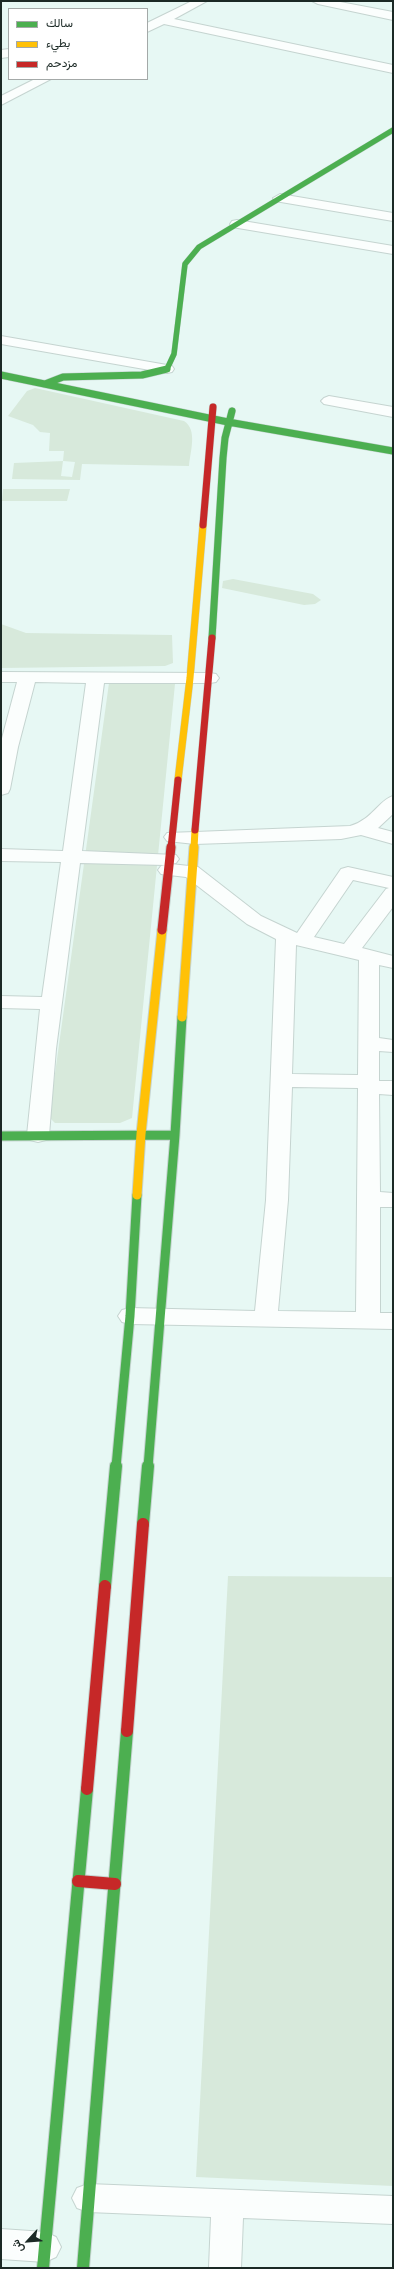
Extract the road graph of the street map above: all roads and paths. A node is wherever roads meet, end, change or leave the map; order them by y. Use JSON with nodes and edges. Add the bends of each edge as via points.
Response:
{"nodes":[{"id":1,"x":201,"y":1,"type":"edge"},
{"id":2,"x":318,"y":1,"type":"edge"},
{"id":3,"x":336,"y":3,"type":"edge"},
{"id":4,"x":393,"y":16,"type":"edge"},
{"id":5,"x":163,"y":20,"type":"junction"},
{"id":6,"x":148,"y":28,"type":"edge"},
{"id":7,"x":393,"y":68,"type":"edge"},
{"id":8,"x":43,"y":80,"type":"edge"},
{"id":9,"x":1,"y":101,"type":"edge"},
{"id":10,"x":393,"y":130,"type":"edge"},
{"id":11,"x":280,"y":198,"type":"junction"},
{"id":12,"x":393,"y":217,"type":"edge"},
{"id":13,"x":238,"y":224,"type":"junction"},
{"id":14,"x":393,"y":250,"type":"edge"},
{"id":15,"x":1,"y":340,"type":"edge"},
{"id":16,"x":1,"y":367,"type":"edge"},
{"id":17,"x":167,"y":369,"type":"junction"},
{"id":18,"x":1,"y":376,"type":"edge"},
{"id":19,"x":63,"y":377,"type":"junction"},
{"id":20,"x":46,"y":384,"type":"junction"},
{"id":21,"x":108,"y":386,"type":"dead end"},
{"id":22,"x":329,"y":400,"type":"dead end"},
{"id":23,"x":393,"y":412,"type":"edge"},
{"id":24,"x":212,"y":419,"type":"junction"},
{"id":25,"x":228,"y":422,"type":"junction"},
{"id":26,"x":393,"y":451,"type":"edge"},
{"id":27,"x":1,"y":677,"type":"edge"},
{"id":28,"x":27,"y":677,"type":"junction"},
{"id":29,"x":96,"y":678,"type":"junction"},
{"id":30,"x":190,"y":678,"type":"junction"},
{"id":31,"x":210,"y":678,"type":"junction"},
{"id":32,"x":5,"y":748,"type":"edge"},
{"id":33,"x":1,"y":789,"type":"edge"},
{"id":34,"x":393,"y":802,"type":"edge"},
{"id":35,"x":362,"y":829,"type":"junction"},
{"id":36,"x":172,"y":837,"type":"junction"},
{"id":37,"x":195,"y":838,"type":"junction"},
{"id":38,"x":393,"y":838,"type":"edge"},
{"id":39,"x":1,"y":855,"type":"edge"},
{"id":40,"x":73,"y":856,"type":"junction"},
{"id":41,"x":169,"y":864,"type":"junction"},
{"id":42,"x":192,"y":871,"type":"junction"},
{"id":43,"x":393,"y":883,"type":"edge"},
{"id":44,"x":393,"y":893,"type":"edge"},
{"id":45,"x":294,"y":938,"type":"junction"},
{"id":46,"x":348,"y":952,"type":"junction"},
{"id":47,"x":369,"y":957,"type":"junction"},
{"id":48,"x":393,"y":962,"type":"edge"},
{"id":49,"x":1,"y":1002,"type":"edge"},
{"id":50,"x":52,"y":1003,"type":"junction"},
{"id":51,"x":370,"y":1044,"type":"junction"},
{"id":52,"x":393,"y":1046,"type":"edge"},
{"id":53,"x":280,"y":1080,"type":"junction"},
{"id":54,"x":369,"y":1084,"type":"junction"},
{"id":55,"x":393,"y":1088,"type":"edge"},
{"id":56,"x":141,"y":1134,"type":"junction"},
{"id":57,"x":38,"y":1135,"type":"junction"},
{"id":58,"x":175,"y":1135,"type":"junction"},
{"id":59,"x":1,"y":1136,"type":"edge"},
{"id":60,"x":368,"y":1199,"type":"junction"},
{"id":61,"x":393,"y":1200,"type":"edge"},
{"id":62,"x":130,"y":1316,"type":"junction"},
{"id":63,"x":159,"y":1317,"type":"junction"},
{"id":64,"x":266,"y":1318,"type":"junction"},
{"id":65,"x":368,"y":1320,"type":"junction"},
{"id":66,"x":393,"y":1321,"type":"edge"},
{"id":67,"x":78,"y":1881,"type":"junction"},
{"id":68,"x":115,"y":1884,"type":"junction"},
{"id":69,"x":88,"y":2198,"type":"junction"},
{"id":70,"x":227,"y":2203,"type":"junction"},
{"id":71,"x":393,"y":2210,"type":"edge"},
{"id":72,"x":1,"y":2244,"type":"edge"},
{"id":73,"x":44,"y":2257,"type":"edge"},
{"id":74,"x":83,"y":2268,"type":"edge"},
{"id":75,"x":225,"y":2268,"type":"edge"}],
"edges":[{"from":1,"to":5,"type":"street"},
{"from":2,"to":3,"type":"street"},
{"from":3,"to":4,"type":"street"},
{"from":5,"to":6,"type":"street"},
{"from":5,"to":7,"type":"street"},
{"from":8,"to":9,"type":"street"},
{"from":10,"to":11,"type":"main road"},
{"from":11,"to":12,"type":"street"},
{"from":11,"to":13,"type":"main road"},
{"from":13,"to":14,"type":"street"},
{"from":13,"to":17,"type":"main road","via":[[199,247],[185,264],[176,343],[172,363]]},
{"from":15,"to":17,"type":"street"},
{"from":16,"to":19,"type":"main road"},
{"from":17,"to":19,"type":"main road","via":[[142,375]]},
{"from":18,"to":20,"type":"main road"},
{"from":19,"to":20,"type":"main road"},
{"from":19,"to":21,"type":"main road"},
{"from":20,"to":24,"type":"main road"},
{"from":22,"to":23,"type":"street"},
{"from":24,"to":25,"type":"main road"},
{"from":24,"to":25,"type":"main road","via":[[209,407],[236,411]]},
{"from":24,"to":30,"type":"main road"},
{"from":25,"to":26,"type":"main road"},
{"from":25,"to":31,"type":"main road"},
{"from":27,"to":28,"type":"street"},
{"from":28,"to":29,"type":"street"},
{"from":28,"to":32,"type":"street"},
{"from":29,"to":30,"type":"street"},
{"from":29,"to":40,"type":"street"},
{"from":30,"to":31,"type":"street"},
{"from":30,"to":36,"type":"main road"},
{"from":31,"to":37,"type":"main road"},
{"from":32,"to":33,"type":"street"},
{"from":34,"to":35,"type":"street","via":[[382,817]]},
{"from":35,"to":37,"type":"street","via":[[341,833]]},
{"from":35,"to":38,"type":"street"},
{"from":36,"to":37,"type":"street"},
{"from":36,"to":41,"type":"main road"},
{"from":37,"to":42,"type":"main road"},
{"from":39,"to":40,"type":"street"},
{"from":40,"to":41,"type":"street"},
{"from":40,"to":50,"type":"street"},
{"from":41,"to":42,"type":"street"},
{"from":41,"to":56,"type":"main road"},
{"from":42,"to":45,"type":"street","via":[[254,920]]},
{"from":42,"to":58,"type":"main road"},
{"from":43,"to":45,"type":"street","via":[[348,873]]},
{"from":44,"to":46,"type":"street"},
{"from":45,"to":46,"type":"street"},
{"from":45,"to":53,"type":"street"},
{"from":46,"to":47,"type":"street"},
{"from":47,"to":48,"type":"street"},
{"from":47,"to":51,"type":"street"},
{"from":49,"to":50,"type":"street"},
{"from":50,"to":57,"type":"street","via":[[45,1049]]},
{"from":51,"to":52,"type":"street"},
{"from":51,"to":54,"type":"street"},
{"from":53,"to":54,"type":"street"},
{"from":53,"to":64,"type":"street","via":[[277,1200]]},
{"from":54,"to":55,"type":"street"},
{"from":54,"to":60,"type":"street"},
{"from":56,"to":57,"type":"main road"},
{"from":56,"to":58,"type":"main road"},
{"from":56,"to":62,"type":"main road"},
{"from":57,"to":59,"type":"main road"},
{"from":58,"to":63,"type":"main road"},
{"from":60,"to":61,"type":"street"},
{"from":60,"to":65,"type":"street"},
{"from":62,"to":63,"type":"street"},
{"from":62,"to":67,"type":"main road"},
{"from":63,"to":64,"type":"street"},
{"from":63,"to":68,"type":"main road"},
{"from":64,"to":65,"type":"street"},
{"from":65,"to":66,"type":"street"},
{"from":67,"to":68,"type":"main road"},
{"from":67,"to":73,"type":"main road"},
{"from":68,"to":69,"type":"main road"},
{"from":69,"to":70,"type":"street"},
{"from":69,"to":74,"type":"main road"},
{"from":70,"to":71,"type":"street"},
{"from":70,"to":75,"type":"street"},
{"from":72,"to":73,"type":"street"}]}
